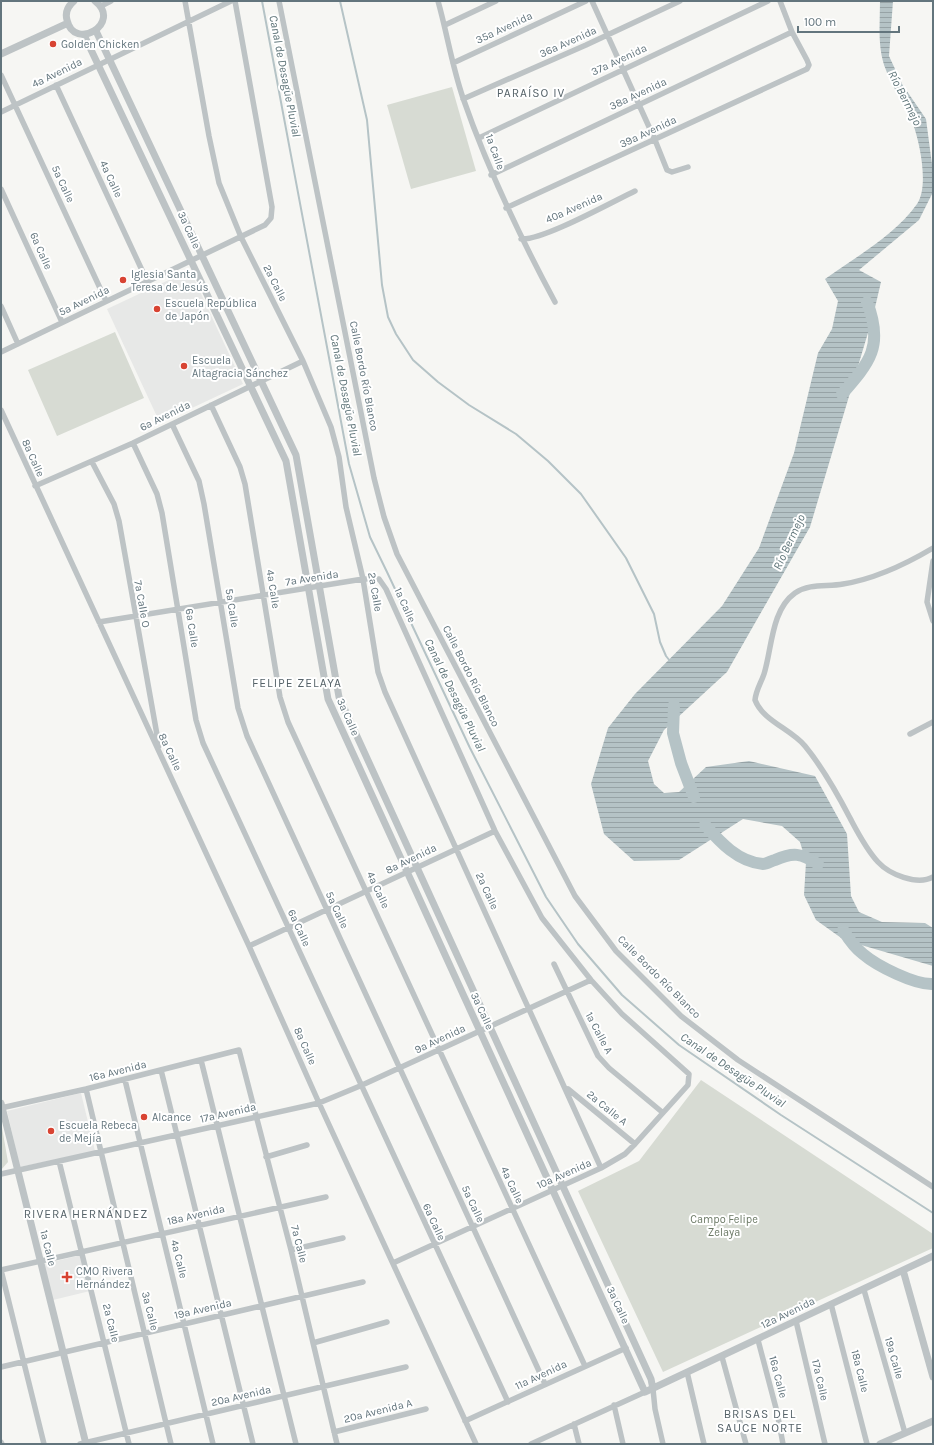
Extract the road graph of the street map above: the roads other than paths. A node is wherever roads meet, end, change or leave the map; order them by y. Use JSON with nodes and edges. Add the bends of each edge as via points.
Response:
{"nodes":[{"id":1,"x":111,"y":1,"type":"edge"},
{"id":2,"x":185,"y":1,"type":"edge"},
{"id":3,"x":231,"y":1,"type":"edge"},
{"id":4,"x":236,"y":1,"type":"edge"},
{"id":5,"x":279,"y":1,"type":"edge"},
{"id":6,"x":438,"y":1,"type":"edge"},
{"id":7,"x":496,"y":1,"type":"edge"},
{"id":8,"x":586,"y":1,"type":"edge"},
{"id":9,"x":592,"y":1,"type":"edge"},
{"id":10,"x":680,"y":1,"type":"edge"},
{"id":11,"x":768,"y":1,"type":"edge"},
{"id":12,"x":780,"y":1,"type":"edge"},
{"id":13,"x":72,"y":2,"type":"edge"},
{"id":14,"x":98,"y":4,"type":"edge"},
{"id":15,"x":189,"y":21,"type":"junction"},
{"id":16,"x":68,"y":23,"type":"junction"},
{"id":17,"x":445,"y":25,"type":"junction"},
{"id":18,"x":96,"y":31,"type":"junction"},
{"id":19,"x":792,"y":32,"type":"junction"},
{"id":20,"x":84,"y":35,"type":"junction"},
{"id":21,"x":607,"y":35,"type":"junction"},
{"id":22,"x":1,"y":54,"type":"edge"},
{"id":23,"x":110,"y":59,"type":"junction"},
{"id":24,"x":453,"y":62,"type":"junction"},
{"id":25,"x":98,"y":65,"type":"junction"},
{"id":26,"x":622,"y":70,"type":"junction"},
{"id":27,"x":1,"y":75,"type":"edge"},
{"id":28,"x":56,"y":85,"type":"junction"},
{"id":29,"x":463,"y":99,"type":"junction"},
{"id":30,"x":15,"y":105,"type":"junction"},
{"id":31,"x":638,"y":105,"type":"junction"},
{"id":32,"x":1,"y":112,"type":"edge"},
{"id":33,"x":479,"y":138,"type":"junction"},
{"id":34,"x":655,"y":140,"type":"junction"},
{"id":35,"x":688,"y":167,"type":"dead end"},
{"id":36,"x":491,"y":175,"type":"junction"},
{"id":37,"x":1,"y":188,"type":"edge"},
{"id":38,"x":635,"y":191,"type":"dead end"},
{"id":39,"x":506,"y":208,"type":"junction"},
{"id":40,"x":241,"y":237,"type":"junction"},
{"id":41,"x":521,"y":239,"type":"junction"},
{"id":42,"x":203,"y":255,"type":"junction"},
{"id":43,"x":191,"y":260,"type":"junction"},
{"id":44,"x":147,"y":281,"type":"junction"},
{"id":45,"x":106,"y":300,"type":"junction"},
{"id":46,"x":555,"y":302,"type":"dead end"},
{"id":47,"x":1,"y":306,"type":"edge"},
{"id":48,"x":62,"y":322,"type":"junction"},
{"id":49,"x":18,"y":344,"type":"junction"},
{"id":50,"x":1,"y":352,"type":"edge"},
{"id":51,"x":303,"y":361,"type":"junction"},
{"id":52,"x":262,"y":380,"type":"junction"},
{"id":53,"x":251,"y":386,"type":"junction"},
{"id":54,"x":211,"y":405,"type":"junction"},
{"id":55,"x":1,"y":410,"type":"edge"},
{"id":56,"x":172,"y":424,"type":"junction"},
{"id":57,"x":132,"y":443,"type":"junction"},
{"id":58,"x":92,"y":462,"type":"junction"},
{"id":59,"x":35,"y":486,"type":"junction"},
{"id":60,"x":933,"y":548,"type":"edge"},
{"id":61,"x":933,"y":561,"type":"edge"},
{"id":62,"x":363,"y":579,"type":"junction"},
{"id":63,"x":320,"y":587,"type":"junction"},
{"id":64,"x":308,"y":589,"type":"junction"},
{"id":65,"x":264,"y":595,"type":"junction"},
{"id":66,"x":221,"y":602,"type":"junction"},
{"id":67,"x":179,"y":609,"type":"junction"},
{"id":68,"x":134,"y":617,"type":"junction"},
{"id":69,"x":933,"y":621,"type":"edge"},
{"id":70,"x":99,"y":622,"type":"junction"},
{"id":71,"x":933,"y":722,"type":"edge"},
{"id":72,"x":910,"y":734,"type":"dead end"},
{"id":73,"x":160,"y":755,"type":"junction"},
{"id":74,"x":495,"y":831,"type":"junction"},
{"id":75,"x":456,"y":849,"type":"junction"},
{"id":76,"x":417,"y":868,"type":"junction"},
{"id":77,"x":407,"y":873,"type":"junction"},
{"id":78,"x":933,"y":878,"type":"edge"},
{"id":79,"x":368,"y":891,"type":"junction"},
{"id":80,"x":326,"y":910,"type":"junction"},
{"id":81,"x":288,"y":927,"type":"junction"},
{"id":82,"x":249,"y":946,"type":"junction"},
{"id":83,"x":554,"y":964,"type":"dead end"},
{"id":84,"x":591,"y":980,"type":"junction"},
{"id":85,"x":566,"y":991,"type":"junction"},
{"id":86,"x":530,"y":1008,"type":"junction"},
{"id":87,"x":490,"y":1026,"type":"junction"},
{"id":88,"x":479,"y":1032,"type":"junction"},
{"id":89,"x":239,"y":1050,"type":"joint"},
{"id":90,"x":440,"y":1050,"type":"junction"},
{"id":91,"x":201,"y":1060,"type":"junction"},
{"id":92,"x":399,"y":1069,"type":"junction"},
{"id":93,"x":162,"y":1070,"type":"junction"},
{"id":94,"x":125,"y":1080,"type":"junction"},
{"id":95,"x":360,"y":1086,"type":"junction"},
{"id":96,"x":566,"y":1088,"type":"junction"},
{"id":97,"x":86,"y":1090,"type":"junction"},
{"id":98,"x":319,"y":1102,"type":"junction"},
{"id":99,"x":1,"y":1106,"type":"edge"},
{"id":100,"x":662,"y":1112,"type":"junction"},
{"id":101,"x":256,"y":1117,"type":"junction"},
{"id":102,"x":216,"y":1126,"type":"junction"},
{"id":103,"x":177,"y":1134,"type":"junction"},
{"id":104,"x":140,"y":1143,"type":"junction"},
{"id":105,"x":635,"y":1144,"type":"junction"},
{"id":106,"x":307,"y":1145,"type":"dead end"},
{"id":107,"x":100,"y":1152,"type":"junction"},
{"id":108,"x":266,"y":1157,"type":"junction"},
{"id":109,"x":59,"y":1161,"type":"junction"},
{"id":110,"x":601,"y":1168,"type":"junction"},
{"id":111,"x":17,"y":1170,"type":"junction"},
{"id":112,"x":1,"y":1174,"type":"edge"},
{"id":113,"x":564,"y":1185,"type":"junction"},
{"id":114,"x":933,"y":1187,"type":"edge"},
{"id":115,"x":553,"y":1189,"type":"junction"},
{"id":116,"x":326,"y":1197,"type":"dead end"},
{"id":117,"x":279,"y":1207,"type":"junction"},
{"id":118,"x":511,"y":1208,"type":"junction"},
{"id":119,"x":239,"y":1216,"type":"junction"},
{"id":120,"x":200,"y":1225,"type":"junction"},
{"id":121,"x":472,"y":1226,"type":"junction"},
{"id":122,"x":162,"y":1233,"type":"junction"},
{"id":123,"x":343,"y":1238,"type":"dead end"},
{"id":124,"x":121,"y":1242,"type":"junction"},
{"id":125,"x":433,"y":1244,"type":"junction"},
{"id":126,"x":290,"y":1250,"type":"junction"},
{"id":127,"x":82,"y":1251,"type":"junction"},
{"id":128,"x":933,"y":1256,"type":"edge"},
{"id":129,"x":40,"y":1261,"type":"junction"},
{"id":130,"x":393,"y":1263,"type":"junction"},
{"id":131,"x":1,"y":1270,"type":"edge"},
{"id":132,"x":903,"y":1270,"type":"junction"},
{"id":133,"x":363,"y":1282,"type":"dead end"},
{"id":134,"x":864,"y":1290,"type":"junction"},
{"id":135,"x":301,"y":1296,"type":"junction"},
{"id":136,"x":831,"y":1304,"type":"junction"},
{"id":137,"x":262,"y":1306,"type":"junction"},
{"id":138,"x":222,"y":1315,"type":"junction"},
{"id":139,"x":796,"y":1321,"type":"junction"},
{"id":140,"x":387,"y":1322,"type":"dead end"},
{"id":141,"x":184,"y":1324,"type":"junction"},
{"id":142,"x":144,"y":1333,"type":"junction"},
{"id":143,"x":758,"y":1340,"type":"junction"},
{"id":144,"x":106,"y":1342,"type":"junction"},
{"id":145,"x":313,"y":1343,"type":"junction"},
{"id":146,"x":626,"y":1348,"type":"junction"},
{"id":147,"x":64,"y":1352,"type":"junction"},
{"id":148,"x":722,"y":1357,"type":"junction"},
{"id":149,"x":24,"y":1362,"type":"junction"},
{"id":150,"x":585,"y":1366,"type":"junction"},
{"id":151,"x":1,"y":1367,"type":"edge"},
{"id":152,"x":406,"y":1367,"type":"dead end"},
{"id":153,"x":686,"y":1372,"type":"junction"},
{"id":154,"x":933,"y":1377,"type":"edge"},
{"id":155,"x":545,"y":1384,"type":"junction"},
{"id":156,"x":323,"y":1387,"type":"junction"},
{"id":157,"x":652,"y":1389,"type":"junction"},
{"id":158,"x":645,"y":1392,"type":"junction"},
{"id":159,"x":284,"y":1396,"type":"junction"},
{"id":160,"x":508,"y":1402,"type":"junction"},
{"id":161,"x":244,"y":1406,"type":"junction"},
{"id":162,"x":614,"y":1406,"type":"junction"},
{"id":163,"x":426,"y":1409,"type":"dead end"},
{"id":164,"x":206,"y":1415,"type":"junction"},
{"id":165,"x":465,"y":1421,"type":"junction"},
{"id":166,"x":933,"y":1421,"type":"edge"},
{"id":167,"x":166,"y":1424,"type":"junction"},
{"id":168,"x":574,"y":1424,"type":"junction"},
{"id":169,"x":334,"y":1432,"type":"junction"},
{"id":170,"x":127,"y":1433,"type":"junction"},
{"id":171,"x":905,"y":1433,"type":"junction"},
{"id":172,"x":44,"y":1444,"type":"edge"},
{"id":173,"x":84,"y":1444,"type":"edge"},
{"id":174,"x":129,"y":1444,"type":"edge"},
{"id":175,"x":171,"y":1444,"type":"edge"},
{"id":176,"x":213,"y":1444,"type":"edge"},
{"id":177,"x":254,"y":1444,"type":"edge"},
{"id":178,"x":296,"y":1444,"type":"edge"},
{"id":179,"x":336,"y":1444,"type":"edge"},
{"id":180,"x":476,"y":1444,"type":"edge"},
{"id":181,"x":532,"y":1444,"type":"edge"},
{"id":182,"x":579,"y":1444,"type":"edge"},
{"id":183,"x":623,"y":1444,"type":"edge"},
{"id":184,"x":663,"y":1444,"type":"edge"},
{"id":185,"x":704,"y":1444,"type":"edge"},
{"id":186,"x":746,"y":1444,"type":"edge"},
{"id":187,"x":783,"y":1444,"type":"edge"},
{"id":188,"x":825,"y":1444,"type":"edge"},
{"id":189,"x":868,"y":1444,"type":"edge"},
{"id":190,"x":880,"y":1444,"type":"edge"}],
"edges":[{"from":1,"to":14,"type":"street"},
{"from":2,"to":15,"type":"street","name":"2a Calle"},
{"from":3,"to":15,"type":"street","name":"4a Avenida"},
{"from":4,"to":40,"type":"street","via":[[272,207],[269,222]]},
{"from":5,"to":114,"type":"street","name":"Calle Bordo Río Blanco","via":[[384,517],[397,554],[575,896],[616,951],[681,1016],[738,1060]]},
{"from":6,"to":17,"type":"street","name":"1a Calle"},
{"from":7,"to":17,"type":"street"},
{"from":8,"to":24,"type":"street","name":"35a Avenida"},
{"from":9,"to":21,"type":"street"},
{"from":10,"to":21,"type":"street","name":"36a Avenida"},
{"from":11,"to":26,"type":"street","name":"37a Avenida"},
{"from":12,"to":19,"type":"street"},
{"from":13,"to":16,"type":"street","via":[[66,13]]},
{"from":14,"to":18,"type":"street","via":[[103,17]]},
{"from":15,"to":23,"type":"street","name":"4a Avenida"},
{"from":15,"to":40,"type":"street","name":"2a Calle","via":[[216,173]]},
{"from":16,"to":20,"type":"street","via":[[74,31]]},
{"from":16,"to":22,"type":"street"},
{"from":17,"to":24,"type":"street","name":"1a Calle"},
{"from":18,"to":20,"type":"street"},
{"from":18,"to":23,"type":"street","name":"3a Calle"},
{"from":19,"to":31,"type":"street","name":"38a Avenida"},
{"from":19,"to":34,"type":"street","name":"39a Avenida","via":[[809,65],[807,69]]},
{"from":20,"to":25,"type":"street","name":"3a Calle"},
{"from":21,"to":26,"type":"street"},
{"from":21,"to":29,"type":"street","name":"36a Avenida"},
{"from":23,"to":25,"type":"street","name":"4a Avenida"},
{"from":23,"to":42,"type":"street","name":"3a Calle"},
{"from":24,"to":29,"type":"street","name":"1a Calle"},
{"from":25,"to":28,"type":"street","name":"4a Avenida"},
{"from":25,"to":43,"type":"street","name":"3a Calle"},
{"from":26,"to":31,"type":"street"},
{"from":26,"to":33,"type":"street","name":"37a Avenida"},
{"from":27,"to":30,"type":"street","name":"5a Calle"},
{"from":28,"to":30,"type":"street","name":"4a Avenida"},
{"from":28,"to":44,"type":"street","name":"4a Calle"},
{"from":29,"to":33,"type":"street","name":"1a Calle"},
{"from":30,"to":32,"type":"street","name":"4a Avenida"},
{"from":30,"to":45,"type":"street","name":"5a Calle"},
{"from":31,"to":34,"type":"street"},
{"from":31,"to":36,"type":"street","name":"38a Avenida"},
{"from":33,"to":36,"type":"street","name":"1a Calle"},
{"from":34,"to":35,"type":"street","via":[[669,172]]},
{"from":34,"to":39,"type":"street","name":"39a Avenida"},
{"from":36,"to":39,"type":"street","name":"1a Calle"},
{"from":37,"to":48,"type":"street","name":"6a Calle"},
{"from":38,"to":41,"type":"street","name":"40a Avenida","via":[[557,228],[529,239]]},
{"from":39,"to":41,"type":"street","name":"1a Calle"},
{"from":40,"to":42,"type":"street","name":"5a Avenida"},
{"from":40,"to":51,"type":"street","name":"2a Calle"},
{"from":41,"to":46,"type":"street","name":"1a Calle"},
{"from":42,"to":43,"type":"street","name":"5a Avenida"},
{"from":42,"to":52,"type":"street","name":"3a Calle"},
{"from":43,"to":44,"type":"street","name":"5a Avenida"},
{"from":43,"to":53,"type":"street","name":"3a Calle"},
{"from":44,"to":45,"type":"street","name":"5a Avenida"},
{"from":45,"to":48,"type":"street","name":"5a Avenida"},
{"from":47,"to":49,"type":"street"},
{"from":48,"to":49,"type":"street","name":"5a Avenida"},
{"from":49,"to":50,"type":"street","name":"5a Avenida"},
{"from":51,"to":52,"type":"street","name":"6a Avenida"},
{"from":51,"to":62,"type":"street","name":"2a Calle","via":[[333,435]]},
{"from":52,"to":53,"type":"street","name":"6a Avenida"},
{"from":52,"to":63,"type":"street","name":"3a Calle","via":[[296,455]]},
{"from":53,"to":54,"type":"street","name":"6a Avenida"},
{"from":53,"to":64,"type":"street","name":"3a Calle","via":[[286,461]]},
{"from":54,"to":56,"type":"street","name":"6a Avenida"},
{"from":54,"to":65,"type":"street","name":"4a Calle","via":[[240,467]]},
{"from":55,"to":59,"type":"street","name":"8a Calle"},
{"from":56,"to":57,"type":"street","name":"6a Avenida"},
{"from":56,"to":66,"type":"street","name":"5a Calle","via":[[198,480]]},
{"from":57,"to":58,"type":"street","name":"6a Avenida"},
{"from":57,"to":67,"type":"street","name":"6a Calle","via":[[157,494]]},
{"from":58,"to":59,"type":"street","name":"6a Avenida"},
{"from":58,"to":68,"type":"street","name":"7a Calle O","via":[[114,504],[119,522]]},
{"from":59,"to":70,"type":"street","name":"8a Calle"},
{"from":60,"to":78,"type":"street","via":[[907,564],[843,584],[815,585],[795,593],[781,610],[771,636],[764,675],[755,700],[762,712],[799,739],[812,755],[879,863],[915,881]]},
{"from":61,"to":69,"type":"street","via":[[927,602]]},
{"from":62,"to":63,"type":"street","name":"7a Avenida"},
{"from":62,"to":74,"type":"street","name":"1a Calle","via":[[379,579],[386,589]]},
{"from":62,"to":75,"type":"street","name":"2a Calle","via":[[378,672]]},
{"from":63,"to":64,"type":"street","name":"7a Avenida"},
{"from":63,"to":76,"type":"street","name":"3a Calle","via":[[340,697]]},
{"from":64,"to":65,"type":"street","name":"7a Avenida"},
{"from":64,"to":77,"type":"street","name":"3a Calle","via":[[328,700]]},
{"from":65,"to":66,"type":"street","name":"7a Avenida"},
{"from":65,"to":79,"type":"street","name":"4a Calle","via":[[280,697],[288,722]]},
{"from":66,"to":67,"type":"street","name":"7a Avenida"},
{"from":66,"to":80,"type":"street","name":"5a Calle","via":[[238,708],[247,736]]},
{"from":67,"to":68,"type":"street","name":"7a Avenida"},
{"from":67,"to":81,"type":"street","name":"6a Calle","via":[[196,720],[203,743]]},
{"from":68,"to":70,"type":"street","name":"7a Avenida"},
{"from":68,"to":73,"type":"street","name":"7a Calle O"},
{"from":70,"to":73,"type":"street","name":"8a Calle"},
{"from":71,"to":72,"type":"street"},
{"from":73,"to":82,"type":"street","name":"8a Calle"},
{"from":74,"to":75,"type":"street","name":"8a Avenida"},
{"from":74,"to":84,"type":"street","via":[[542,918]]},
{"from":75,"to":76,"type":"street","name":"8a Avenida"},
{"from":75,"to":86,"type":"street","name":"2a Calle"},
{"from":76,"to":77,"type":"street","name":"8a Avenida"},
{"from":76,"to":87,"type":"street","name":"3a Calle"},
{"from":77,"to":79,"type":"street","name":"8a Avenida"},
{"from":77,"to":88,"type":"street","name":"3a Calle"},
{"from":79,"to":80,"type":"street","name":"8a Avenida"},
{"from":79,"to":90,"type":"street","name":"4a Calle"},
{"from":80,"to":81,"type":"street","name":"8a Avenida"},
{"from":80,"to":92,"type":"street","name":"5a Calle"},
{"from":81,"to":82,"type":"street","name":"8a Avenida"},
{"from":81,"to":95,"type":"street","name":"6a Calle"},
{"from":82,"to":98,"type":"street","name":"8a Calle"},
{"from":83,"to":85,"type":"street","name":"1a Calle A"},
{"from":84,"to":85,"type":"street","name":"9a Avenida"},
{"from":84,"to":100,"type":"street","name":"10a Avenida","via":[[622,1014],[689,1074],[688,1085]]},
{"from":85,"to":86,"type":"street","name":"9a Avenida"},
{"from":85,"to":100,"type":"street","name":"1a Calle A","via":[[598,1056]]},
{"from":86,"to":87,"type":"street","name":"9a Avenida"},
{"from":86,"to":96,"type":"street","name":"2a Calle"},
{"from":87,"to":88,"type":"street","name":"9a Avenida"},
{"from":87,"to":113,"type":"street","name":"3a Calle"},
{"from":88,"to":90,"type":"street","name":"9a Avenida"},
{"from":88,"to":115,"type":"street","name":"3a Calle"},
{"from":89,"to":91,"type":"street","name":"16a Avenida"},
{"from":89,"to":101,"type":"street","name":"7a Calle"},
{"from":90,"to":92,"type":"street","name":"9a Avenida"},
{"from":90,"to":118,"type":"street","name":"4a Calle"},
{"from":91,"to":93,"type":"street","name":"16a Avenida"},
{"from":91,"to":102,"type":"street"},
{"from":92,"to":95,"type":"street","name":"9a Avenida"},
{"from":92,"to":121,"type":"street","name":"5a Calle"},
{"from":93,"to":94,"type":"street","name":"16a Avenida"},
{"from":93,"to":103,"type":"street"},
{"from":94,"to":97,"type":"street","name":"16a Avenida"},
{"from":94,"to":104,"type":"street","name":"4a Calle"},
{"from":95,"to":98,"type":"street","name":"9a Avenida"},
{"from":95,"to":125,"type":"street","name":"6a Calle"},
{"from":96,"to":105,"type":"street","name":"2a Calle A"},
{"from":96,"to":110,"type":"street","name":"2a Calle"},
{"from":97,"to":99,"type":"street","name":"16a Avenida"},
{"from":97,"to":107,"type":"street","name":"3a Calle"},
{"from":98,"to":101,"type":"street","name":"17a Avenida"},
{"from":98,"to":130,"type":"street","name":"8a Calle"},
{"from":99,"to":111,"type":"street","name":"1a Calle"},
{"from":100,"to":105,"type":"street","name":"10a Avenida"},
{"from":101,"to":102,"type":"street","name":"17a Avenida"},
{"from":101,"to":108,"type":"street","name":"7a Calle"},
{"from":102,"to":103,"type":"street","name":"17a Avenida"},
{"from":102,"to":119,"type":"street"},
{"from":103,"to":104,"type":"street","name":"17a Avenida"},
{"from":103,"to":120,"type":"street"},
{"from":104,"to":107,"type":"street","name":"17a Avenida"},
{"from":104,"to":122,"type":"street","name":"4a Calle"},
{"from":105,"to":110,"type":"street","name":"10a Avenida"},
{"from":106,"to":108,"type":"street"},
{"from":107,"to":109,"type":"street","name":"17a Avenida"},
{"from":107,"to":124,"type":"street","name":"3a Calle"},
{"from":108,"to":117,"type":"street","name":"7a Calle"},
{"from":109,"to":111,"type":"street","name":"17a Avenida"},
{"from":109,"to":127,"type":"street","name":"2a Calle"},
{"from":110,"to":113,"type":"street","name":"10a Avenida"},
{"from":111,"to":112,"type":"street","name":"17a Avenida"},
{"from":111,"to":129,"type":"street","name":"1a Calle"},
{"from":113,"to":115,"type":"street","name":"10a Avenida"},
{"from":113,"to":157,"type":"street","name":"3a Calle","via":[[651,1379]]},
{"from":115,"to":118,"type":"street","name":"10a Avenida"},
{"from":115,"to":146,"type":"street","name":"3a Calle"},
{"from":116,"to":117,"type":"street","name":"18a Avenida"},
{"from":117,"to":119,"type":"street","name":"18a Avenida"},
{"from":117,"to":126,"type":"street","name":"7a Calle"},
{"from":118,"to":121,"type":"street","name":"10a Avenida"},
{"from":118,"to":150,"type":"street","name":"4a Calle"},
{"from":119,"to":120,"type":"street","name":"18a Avenida"},
{"from":119,"to":137,"type":"street"},
{"from":120,"to":122,"type":"street","name":"18a Avenida"},
{"from":120,"to":138,"type":"street"},
{"from":121,"to":125,"type":"street","name":"10a Avenida"},
{"from":121,"to":155,"type":"street","name":"5a Calle"},
{"from":122,"to":124,"type":"street","name":"18a Avenida"},
{"from":122,"to":141,"type":"street","name":"4a Calle"},
{"from":123,"to":126,"type":"street"},
{"from":124,"to":127,"type":"street","name":"18a Avenida"},
{"from":124,"to":142,"type":"street","name":"3a Calle"},
{"from":125,"to":130,"type":"street","name":"10a Avenida"},
{"from":125,"to":160,"type":"street","name":"6a Calle"},
{"from":126,"to":135,"type":"street","name":"7a Calle"},
{"from":127,"to":129,"type":"street","name":"18a Avenida"},
{"from":127,"to":144,"type":"street","name":"2a Calle"},
{"from":128,"to":132,"type":"street","name":"12a Avenida"},
{"from":129,"to":131,"type":"street","name":"18a Avenida"},
{"from":129,"to":147,"type":"street","name":"1a Calle"},
{"from":130,"to":165,"type":"street","name":"8a Calle"},
{"from":131,"to":149,"type":"street"},
{"from":132,"to":134,"type":"street","name":"12a Avenida"},
{"from":132,"to":154,"type":"street"},
{"from":133,"to":135,"type":"street","name":"19a Avenida"},
{"from":134,"to":136,"type":"street","name":"12a Avenida"},
{"from":134,"to":171,"type":"street","name":"19a Calle"},
{"from":135,"to":137,"type":"street","name":"19a Avenida"},
{"from":135,"to":145,"type":"street","name":"7a Calle"},
{"from":136,"to":139,"type":"street","name":"12a Avenida"},
{"from":136,"to":189,"type":"street","name":"18a Calle"},
{"from":137,"to":138,"type":"street","name":"19a Avenida"},
{"from":137,"to":159,"type":"street"},
{"from":138,"to":141,"type":"street","name":"19a Avenida"},
{"from":138,"to":161,"type":"street"},
{"from":139,"to":143,"type":"street","name":"12a Avenida"},
{"from":139,"to":188,"type":"street","name":"17a Calle"},
{"from":140,"to":145,"type":"street"},
{"from":141,"to":142,"type":"street","name":"19a Avenida"},
{"from":141,"to":164,"type":"street","name":"4a Calle"},
{"from":142,"to":144,"type":"street","name":"19a Avenida"},
{"from":142,"to":167,"type":"street","name":"3a Calle"},
{"from":143,"to":148,"type":"street","name":"12a Avenida"},
{"from":143,"to":187,"type":"street","name":"16a Calle"},
{"from":144,"to":147,"type":"street","name":"19a Avenida"},
{"from":144,"to":170,"type":"street","name":"2a Calle"},
{"from":145,"to":156,"type":"street","name":"7a Calle"},
{"from":146,"to":150,"type":"street","name":"11a Avenida"},
{"from":146,"to":158,"type":"street","name":"3a Calle"},
{"from":147,"to":149,"type":"street","name":"19a Avenida"},
{"from":147,"to":173,"type":"street","name":"1a Calle"},
{"from":148,"to":153,"type":"street","name":"12a Avenida"},
{"from":148,"to":186,"type":"street"},
{"from":149,"to":151,"type":"street","name":"19a Avenida"},
{"from":149,"to":172,"type":"street"},
{"from":150,"to":155,"type":"street","name":"11a Avenida"},
{"from":152,"to":156,"type":"street","name":"20a Avenida"},
{"from":153,"to":157,"type":"street","name":"12a Avenida"},
{"from":153,"to":185,"type":"street"},
{"from":155,"to":160,"type":"street","name":"11a Avenida"},
{"from":156,"to":159,"type":"street","name":"20a Avenida"},
{"from":156,"to":169,"type":"street","name":"7a Calle"},
{"from":157,"to":158,"type":"street","name":"12a Avenida"},
{"from":157,"to":184,"type":"street"},
{"from":158,"to":162,"type":"street"},
{"from":159,"to":161,"type":"street","name":"20a Avenida"},
{"from":159,"to":178,"type":"street"},
{"from":160,"to":165,"type":"street","name":"11a Avenida"},
{"from":161,"to":164,"type":"street","name":"20a Avenida"},
{"from":161,"to":177,"type":"street"},
{"from":162,"to":168,"type":"street"},
{"from":162,"to":183,"type":"street"},
{"from":163,"to":169,"type":"street","name":"20a Avenida A"},
{"from":164,"to":167,"type":"street","name":"20a Avenida"},
{"from":164,"to":176,"type":"street","name":"4a Calle"},
{"from":165,"to":180,"type":"street","name":"8a Calle"},
{"from":166,"to":171,"type":"street"},
{"from":167,"to":170,"type":"street","name":"20a Avenida"},
{"from":167,"to":175,"type":"street","name":"3a Calle"},
{"from":168,"to":181,"type":"street"},
{"from":168,"to":182,"type":"street"},
{"from":169,"to":179,"type":"street","name":"7a Calle"},
{"from":170,"to":173,"type":"street","name":"20a Avenida"},
{"from":170,"to":174,"type":"street","name":"2a Calle"},
{"from":171,"to":190,"type":"street"}]}
